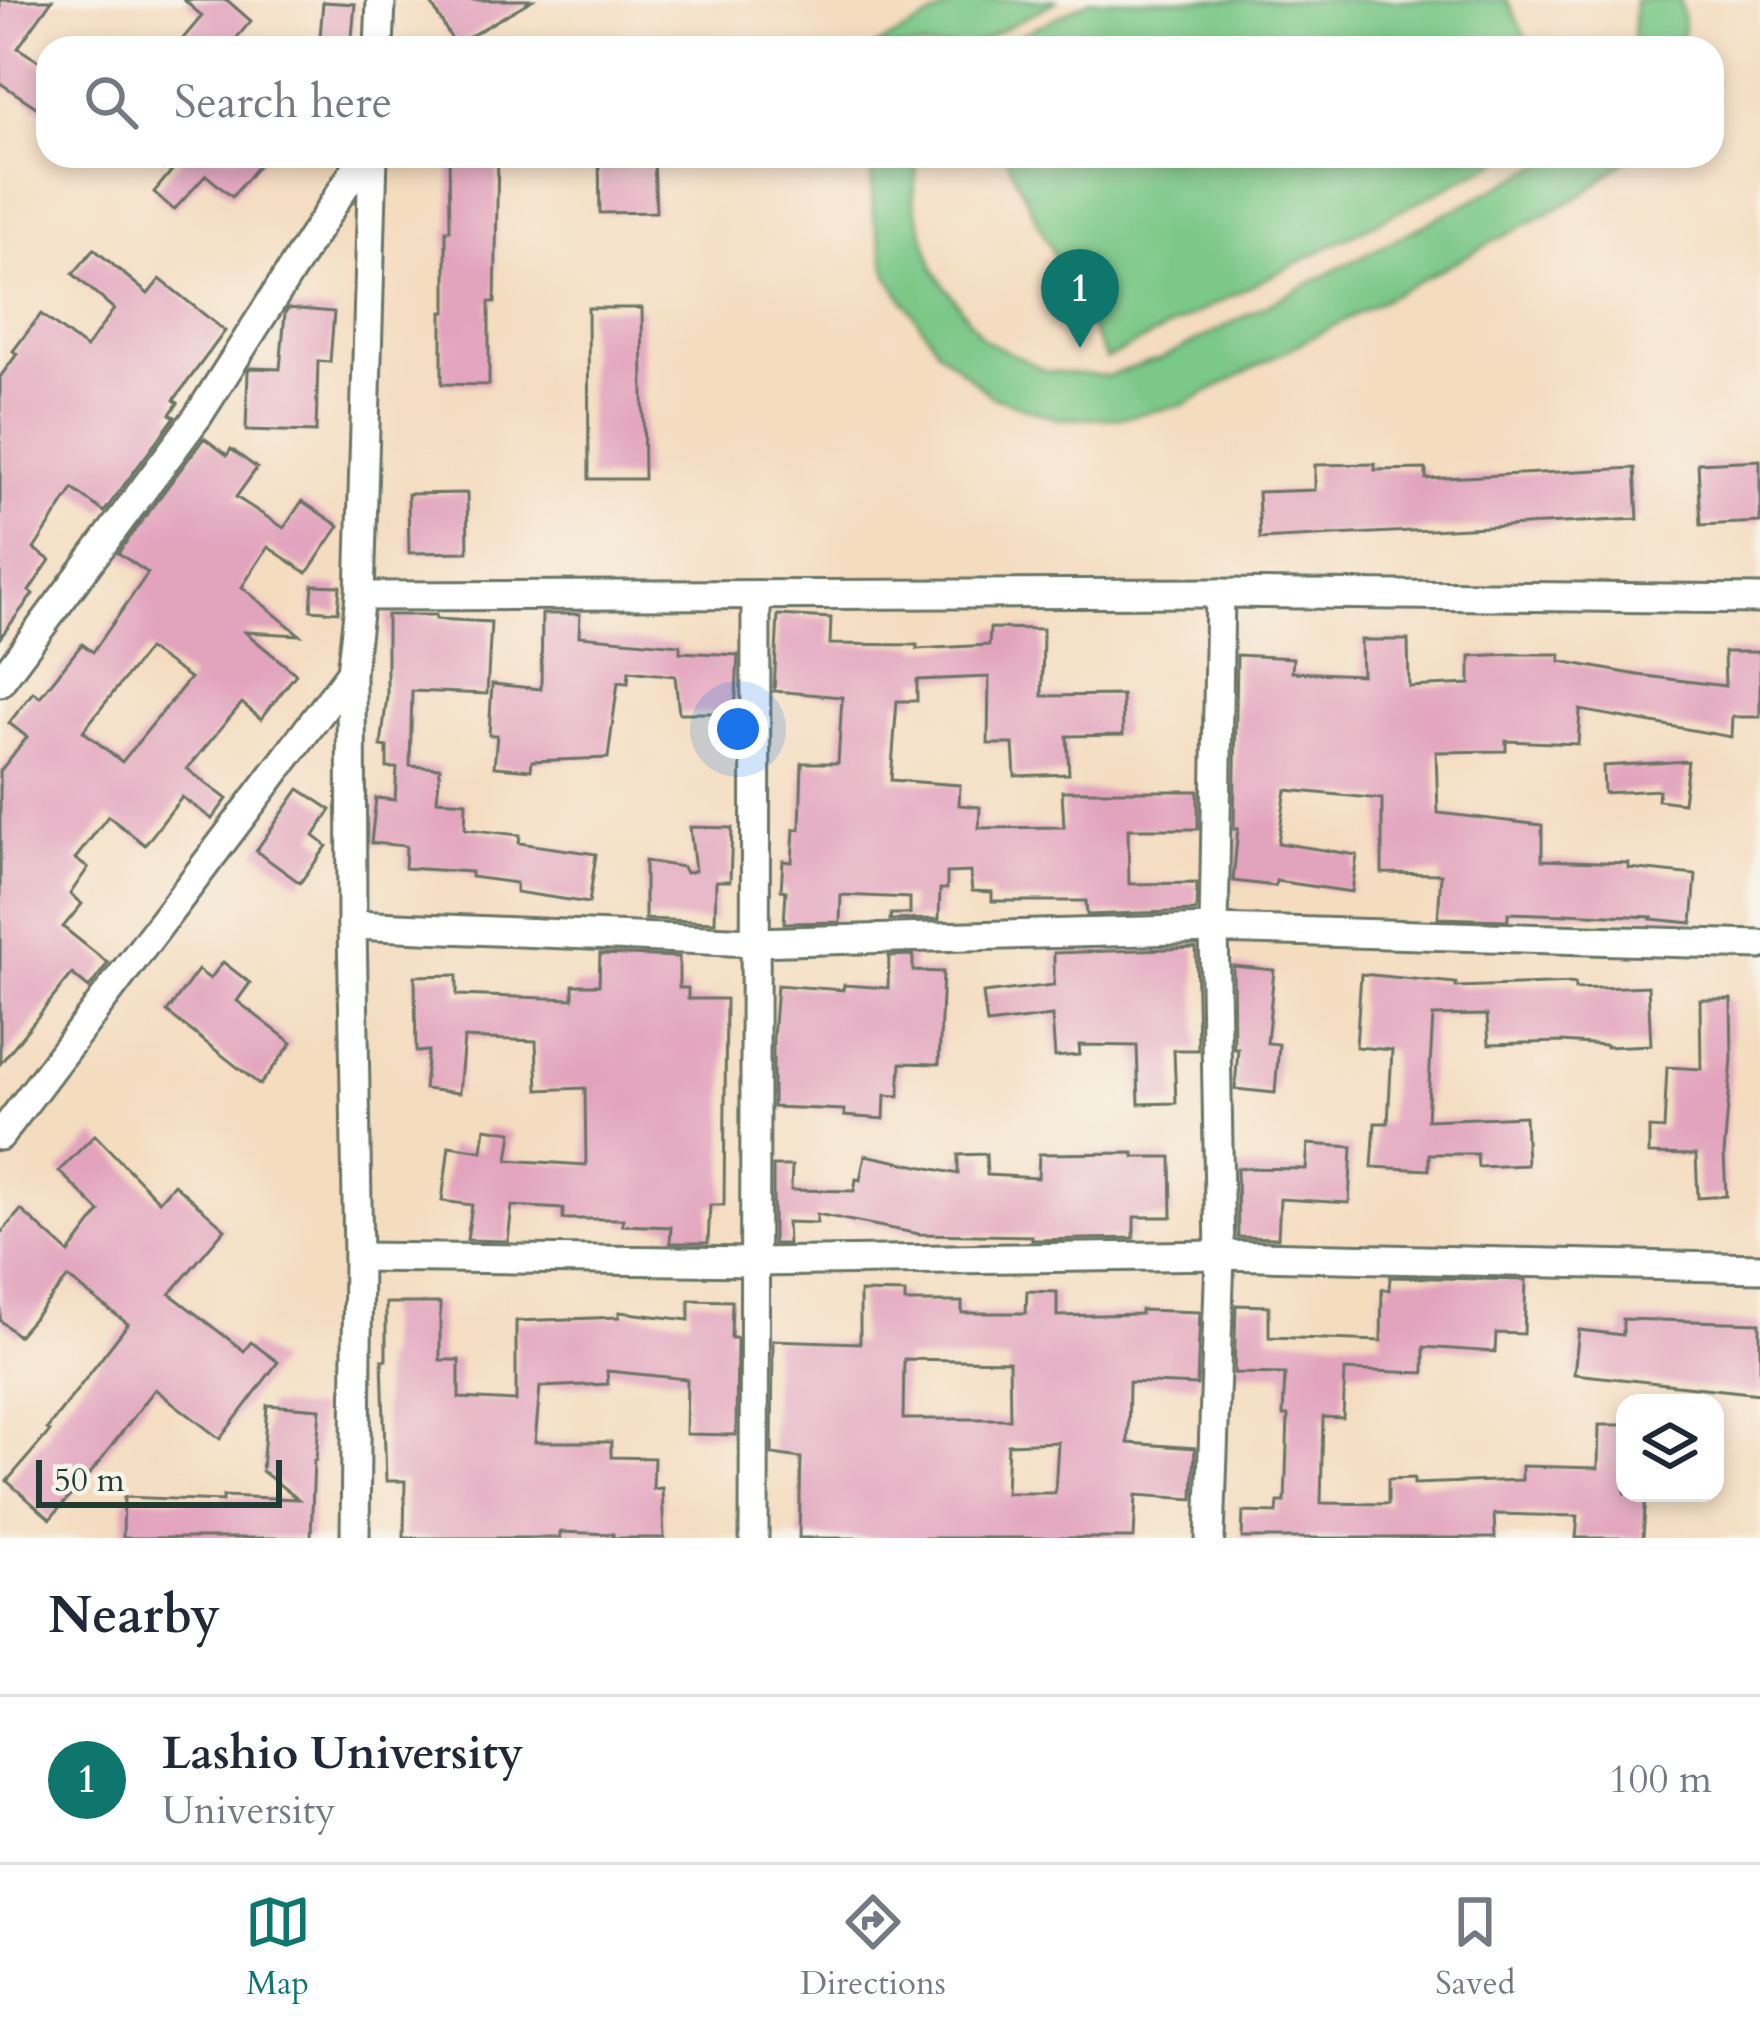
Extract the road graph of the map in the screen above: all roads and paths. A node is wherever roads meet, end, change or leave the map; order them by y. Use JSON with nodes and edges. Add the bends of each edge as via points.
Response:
{"nodes":[{"id":1,"x":381,"y":0,"type":"edge"},
{"id":2,"x":380,"y":36,"type":"edge"},
{"id":3,"x":361,"y":168,"type":"edge"},
{"id":4,"x":369,"y":168,"type":"edge"},
{"id":5,"x":1220,"y":593,"type":"junction"},
{"id":6,"x":757,"y":595,"type":"junction"},
{"id":7,"x":360,"y":596,"type":"junction"},
{"id":8,"x":1760,"y":599,"type":"edge"},
{"id":9,"x":351,"y":672,"type":"junction"},
{"id":10,"x":0,"y":682,"type":"edge"},
{"id":11,"x":352,"y":925,"type":"junction"},
{"id":12,"x":1214,"y":929,"type":"junction"},
{"id":13,"x":753,"y":942,"type":"junction"},
{"id":14,"x":1760,"y":945,"type":"edge"},
{"id":15,"x":0,"y":1136,"type":"edge"},
{"id":16,"x":1220,"y":1255,"type":"junction"},
{"id":17,"x":358,"y":1257,"type":"junction"},
{"id":18,"x":756,"y":1262,"type":"junction"},
{"id":19,"x":1760,"y":1268,"type":"edge"},
{"id":20,"x":355,"y":1538,"type":"edge"},
{"id":21,"x":754,"y":1538,"type":"edge"},
{"id":22,"x":1210,"y":1538,"type":"edge"}],
"edges":[{"from":1,"to":2,"type":"street"},
{"from":3,"to":10,"type":"street","via":[[198,416]]},
{"from":4,"to":7,"type":"street"},
{"from":5,"to":6,"type":"street"},
{"from":5,"to":8,"type":"street"},
{"from":5,"to":12,"type":"street"},
{"from":6,"to":7,"type":"street"},
{"from":6,"to":13,"type":"street"},
{"from":7,"to":9,"type":"street"},
{"from":9,"to":11,"type":"street"},
{"from":9,"to":15,"type":"street"},
{"from":11,"to":13,"type":"street"},
{"from":11,"to":17,"type":"street"},
{"from":12,"to":13,"type":"street"},
{"from":12,"to":14,"type":"street"},
{"from":12,"to":16,"type":"street"},
{"from":13,"to":18,"type":"street"},
{"from":16,"to":18,"type":"street"},
{"from":16,"to":19,"type":"street"},
{"from":16,"to":22,"type":"street"},
{"from":17,"to":18,"type":"street"},
{"from":17,"to":20,"type":"street"},
{"from":18,"to":21,"type":"street"}]}
